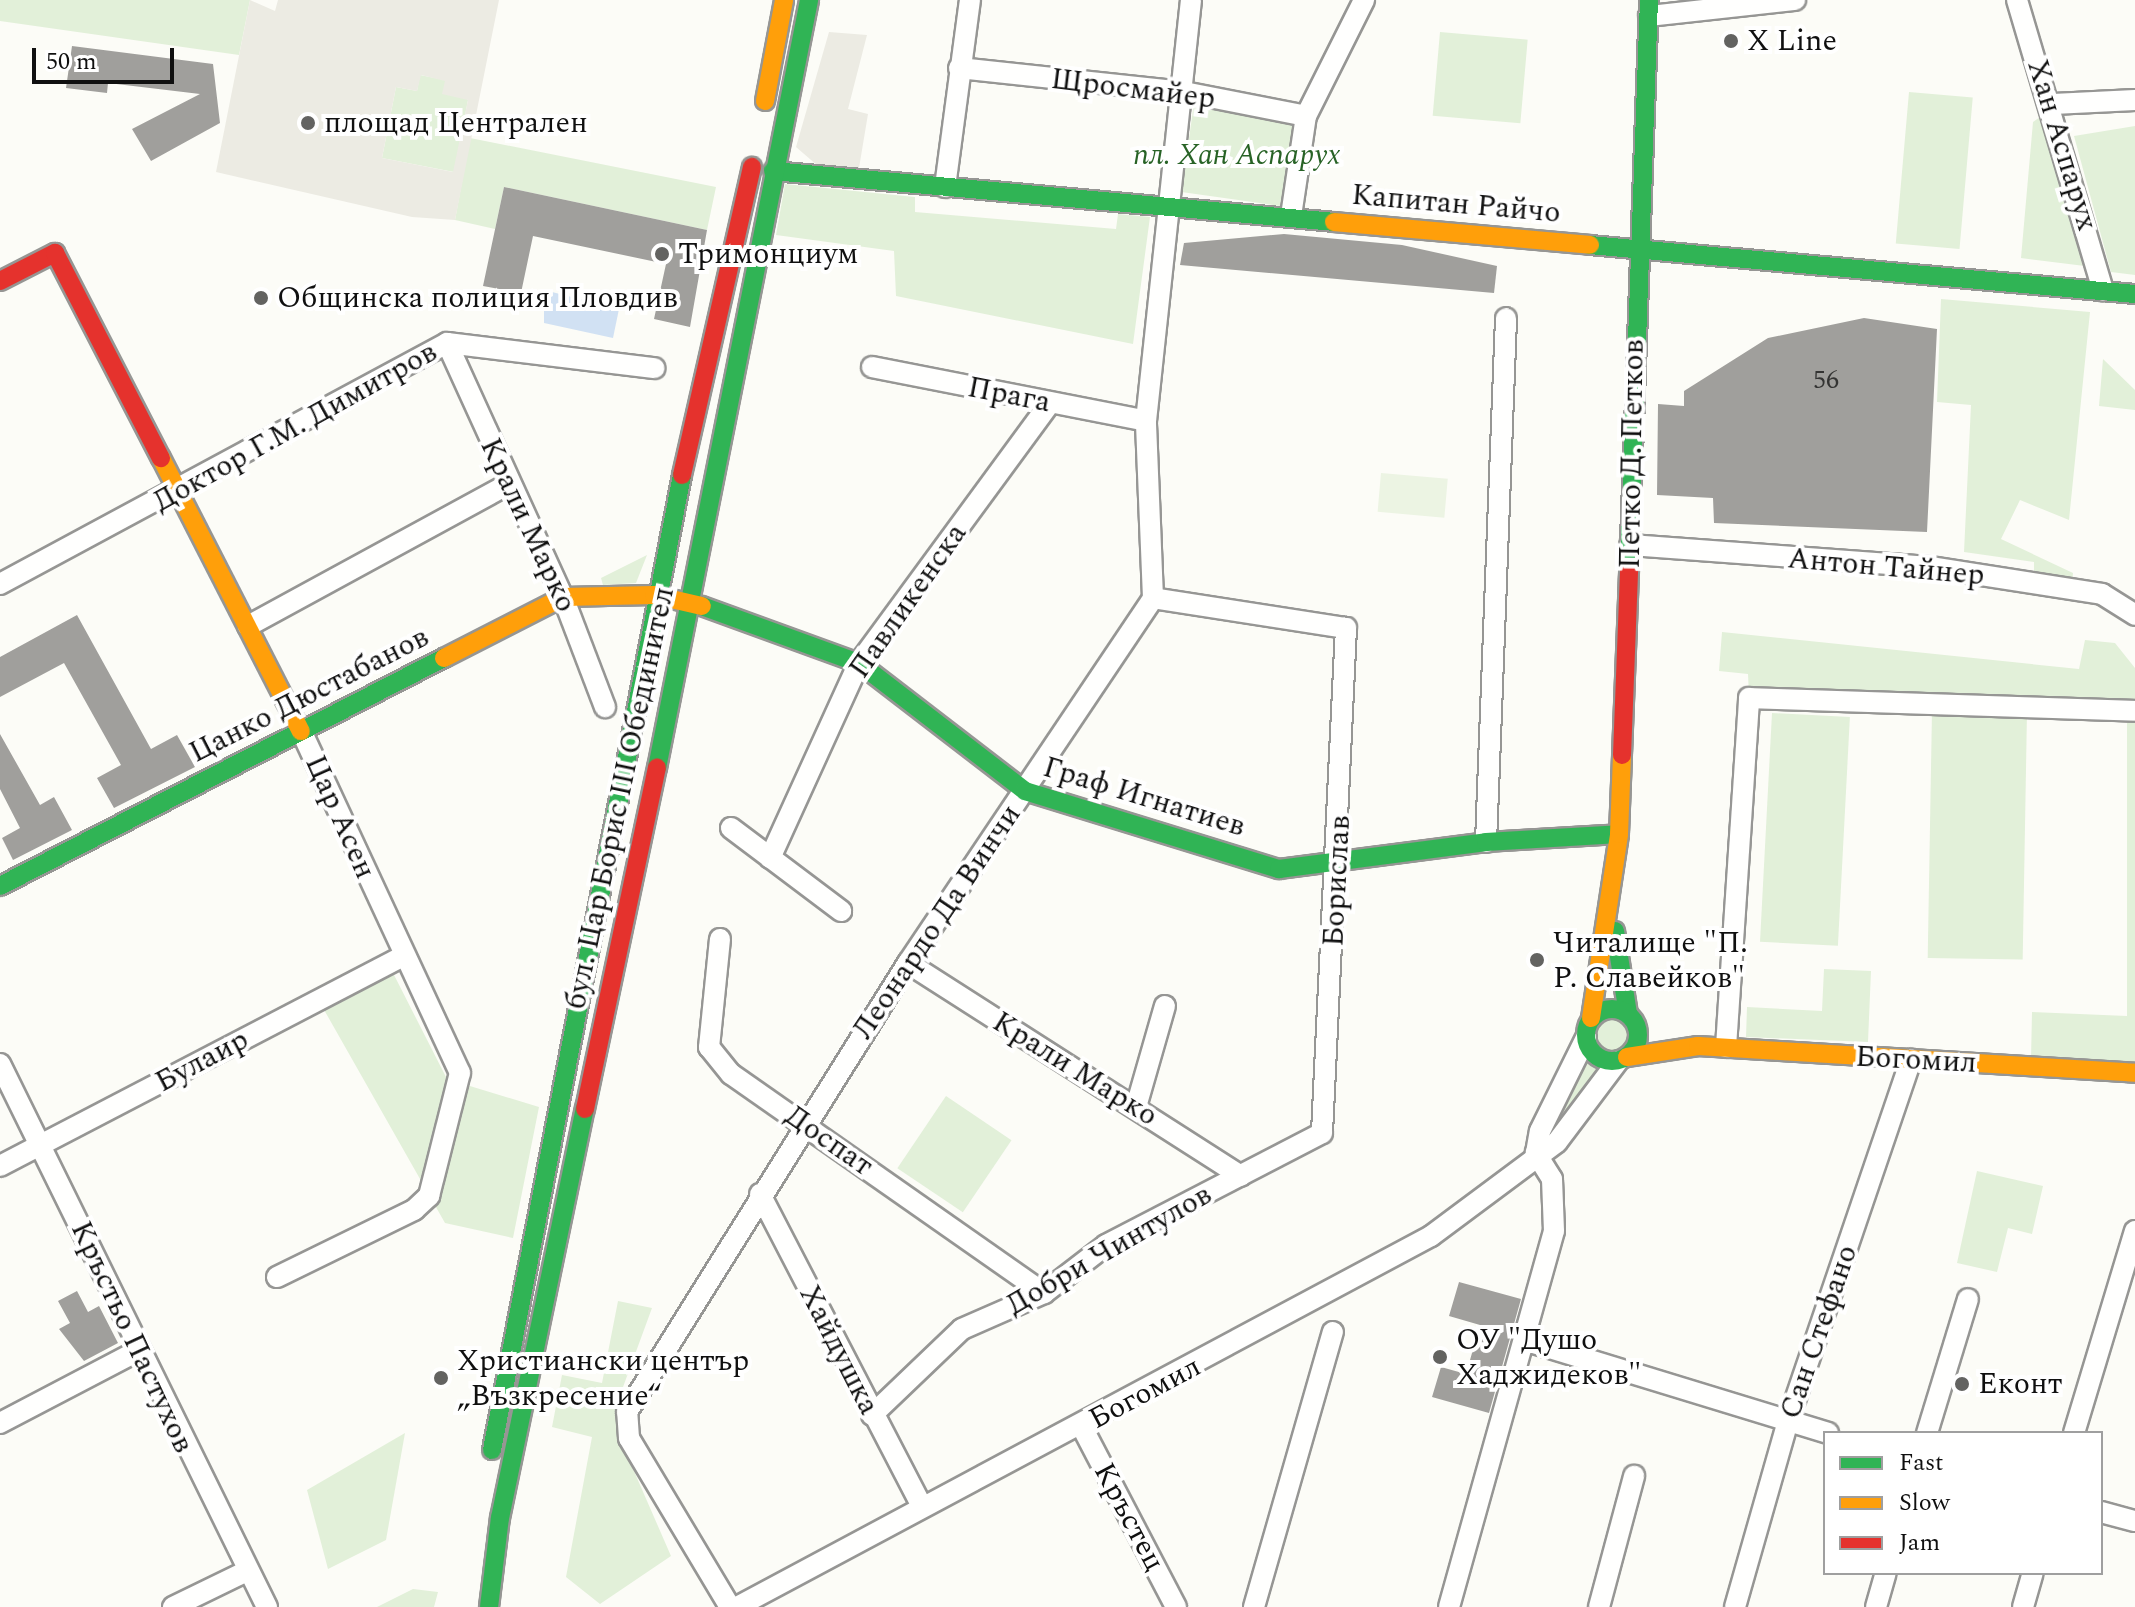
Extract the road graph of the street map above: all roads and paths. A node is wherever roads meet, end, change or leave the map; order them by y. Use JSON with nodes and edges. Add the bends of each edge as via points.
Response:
{"nodes":[{"id":1,"x":784,"y":0,"type":"edge"},
{"id":2,"x":809,"y":0,"type":"edge"},
{"id":3,"x":970,"y":0,"type":"edge"},
{"id":4,"x":1191,"y":0,"type":"edge"},
{"id":5,"x":1364,"y":0,"type":"edge"},
{"id":6,"x":1795,"y":0,"type":"edge"},
{"id":7,"x":2017,"y":0,"type":"edge"},
{"id":8,"x":1649,"y":8,"type":"edge"},
{"id":9,"x":959,"y":68,"type":"junction"},
{"id":10,"x":1184,"y":92,"type":"junction"},
{"id":11,"x":2135,"y":100,"type":"edge"},
{"id":12,"x":2053,"y":104,"type":"junction"},
{"id":13,"x":1306,"y":116,"type":"junction"},
{"id":14,"x":761,"y":118,"type":"dead end"},
{"id":15,"x":756,"y":148,"type":"dead end"},
{"id":16,"x":773,"y":171,"type":"junction"},
{"id":17,"x":945,"y":187,"type":"junction"},
{"id":18,"x":1173,"y":206,"type":"junction"},
{"id":19,"x":1291,"y":216,"type":"junction"},
{"id":20,"x":1638,"y":249,"type":"junction"},
{"id":21,"x":0,"y":281,"type":"edge"},
{"id":22,"x":2103,"y":291,"type":"junction"},
{"id":23,"x":2135,"y":294,"type":"edge"},
{"id":24,"x":1506,"y":318,"type":"dead end"},
{"id":25,"x":447,"y":343,"type":"junction"},
{"id":26,"x":872,"y":367,"type":"dead end"},
{"id":27,"x":655,"y":368,"type":"dead end"},
{"id":28,"x":1050,"y":403,"type":"junction"},
{"id":29,"x":1146,"y":421,"type":"junction"},
{"id":30,"x":508,"y":484,"type":"junction"},
{"id":31,"x":177,"y":493,"type":"junction"},
{"id":32,"x":1630,"y":545,"type":"junction"},
{"id":33,"x":0,"y":584,"type":"edge"},
{"id":34,"x":654,"y":595,"type":"junction"},
{"id":35,"x":563,"y":597,"type":"junction"},
{"id":36,"x":1153,"y":598,"type":"junction"},
{"id":37,"x":689,"y":601,"type":"junction"},
{"id":38,"x":2135,"y":615,"type":"edge"},
{"id":39,"x":248,"y":626,"type":"junction"},
{"id":40,"x":859,"y":663,"type":"junction"},
{"id":41,"x":605,"y":707,"type":"dead end"},
{"id":42,"x":2135,"y":711,"type":"edge"},
{"id":43,"x":301,"y":731,"type":"junction"},
{"id":44,"x":1025,"y":791,"type":"junction"},
{"id":45,"x":731,"y":828,"type":"dead end"},
{"id":46,"x":1619,"y":834,"type":"junction"},
{"id":47,"x":1486,"y":842,"type":"junction"},
{"id":48,"x":1339,"y":857,"type":"junction"},
{"id":49,"x":770,"y":858,"type":"junction"},
{"id":50,"x":0,"y":886,"type":"edge"},
{"id":51,"x":1611,"y":908,"type":"junction"},
{"id":52,"x":841,"y":911,"type":"dead end"},
{"id":53,"x":720,"y":939,"type":"dead end"},
{"id":54,"x":403,"y":956,"type":"junction"},
{"id":55,"x":908,"y":963,"type":"junction"},
{"id":56,"x":1165,"y":1006,"type":"dead end"},
{"id":57,"x":1632,"y":1017,"type":"junction"},
{"id":58,"x":1588,"y":1028,"type":"junction"},
{"id":59,"x":1698,"y":1046,"type":"junction"},
{"id":60,"x":1726,"y":1047,"type":"junction"},
{"id":61,"x":1622,"y":1059,"type":"junction"},
{"id":62,"x":1911,"y":1059,"type":"junction"},
{"id":63,"x":0,"y":1064,"type":"edge"},
{"id":64,"x":2135,"y":1073,"type":"edge"},
{"id":65,"x":1136,"y":1107,"type":"junction"},
{"id":66,"x":805,"y":1124,"type":"junction"},
{"id":67,"x":1322,"y":1133,"type":"joint"},
{"id":68,"x":41,"y":1145,"type":"junction"},
{"id":69,"x":1536,"y":1153,"type":"junction"},
{"id":70,"x":0,"y":1166,"type":"edge"},
{"id":71,"x":1241,"y":1176,"type":"junction"},
{"id":72,"x":760,"y":1194,"type":"junction"},
{"id":73,"x":2135,"y":1231,"type":"edge"},
{"id":74,"x":277,"y":1277,"type":"dead end"},
{"id":75,"x":1044,"y":1293,"type":"junction"},
{"id":76,"x":1968,"y":1299,"type":"dead end"},
{"id":77,"x":1333,"y":1332,"type":"dead end"},
{"id":78,"x":1524,"y":1340,"type":"junction"},
{"id":79,"x":138,"y":1351,"type":"junction"},
{"id":80,"x":872,"y":1415,"type":"junction"},
{"id":81,"x":1788,"y":1421,"type":"junction"},
{"id":82,"x":0,"y":1423,"type":"edge"},
{"id":83,"x":1082,"y":1427,"type":"junction"},
{"id":84,"x":1928,"y":1431,"type":"edge"},
{"id":85,"x":2075,"y":1431,"type":"edge"},
{"id":86,"x":1823,"y":1432,"type":"edge"},
{"id":87,"x":1634,"y":1476,"type":"dead end"},
{"id":88,"x":921,"y":1505,"type":"junction"},
{"id":89,"x":2103,"y":1513,"type":"edge"},
{"id":90,"x":2135,"y":1521,"type":"edge"},
{"id":91,"x":477,"y":1531,"type":"dead end"},
{"id":92,"x":245,"y":1572,"type":"junction"},
{"id":93,"x":1885,"y":1575,"type":"edge"},
{"id":94,"x":2032,"y":1575,"type":"edge"},
{"id":95,"x":173,"y":1607,"type":"edge"},
{"id":96,"x":267,"y":1607,"type":"edge"},
{"id":97,"x":489,"y":1607,"type":"edge"},
{"id":98,"x":730,"y":1607,"type":"edge"},
{"id":99,"x":737,"y":1607,"type":"edge"},
{"id":100,"x":1176,"y":1607,"type":"edge"},
{"id":101,"x":1254,"y":1607,"type":"edge"},
{"id":102,"x":1449,"y":1607,"type":"edge"},
{"id":103,"x":1599,"y":1607,"type":"edge"},
{"id":104,"x":1735,"y":1607,"type":"edge"},
{"id":105,"x":1876,"y":1607,"type":"edge"},
{"id":106,"x":2023,"y":1607,"type":"edge"}],
"edges":[{"from":1,"to":14,"type":"street"},
{"from":2,"to":16,"type":"street","name":"бул. Цар Борис III Обединител"},
{"from":3,"to":9,"type":"street"},
{"from":4,"to":10,"type":"street"},
{"from":5,"to":13,"type":"street"},
{"from":6,"to":8,"type":"street"},
{"from":7,"to":12,"type":"street","name":"Хан Аспарух"},
{"from":8,"to":20,"type":"street","name":"Петко Д. Петков"},
{"from":9,"to":10,"type":"street","name":"Щросмайер"},
{"from":9,"to":17,"type":"street"},
{"from":10,"to":13,"type":"street","name":"Щросмайер"},
{"from":10,"to":18,"type":"street"},
{"from":11,"to":12,"type":"street"},
{"from":12,"to":22,"type":"street","name":"Хан Аспарух"},
{"from":13,"to":19,"type":"street"},
{"from":15,"to":34,"type":"street","name":"бул. Цар Борис III Обединител"},
{"from":16,"to":17,"type":"street","name":"Капитан Райчо"},
{"from":16,"to":37,"type":"street","name":"бул. Цар Борис III Обединител","via":[[735,394]]},
{"from":17,"to":18,"type":"street","name":"Капитан Райчо"},
{"from":18,"to":19,"type":"street","name":"Капитан Райчо"},
{"from":18,"to":29,"type":"street"},
{"from":19,"to":20,"type":"street","name":"Капитан Райчо"},
{"from":20,"to":22,"type":"street","name":"Капитан Райчо"},
{"from":20,"to":32,"type":"street","name":"Петко Д. Петков"},
{"from":21,"to":31,"type":"street","name":"Цар Асен","via":[[55,253]]},
{"from":22,"to":23,"type":"street","name":"Капитан Райчо"},
{"from":24,"to":47,"type":"street"},
{"from":25,"to":27,"type":"street","name":"Доктор Г.М. Димитров"},
{"from":25,"to":30,"type":"street","name":"Крали Марко"},
{"from":25,"to":31,"type":"street","name":"Доктор Г.М. Димитров"},
{"from":26,"to":28,"type":"street","name":"Прага"},
{"from":28,"to":29,"type":"street","name":"Прага"},
{"from":28,"to":40,"type":"street","name":"Павликенска"},
{"from":29,"to":36,"type":"street"},
{"from":30,"to":35,"type":"street","name":"Крали Марко"},
{"from":30,"to":39,"type":"street"},
{"from":31,"to":33,"type":"street","name":"Доктор Г.М. Димитров"},
{"from":31,"to":39,"type":"street","name":"Цар Асен"},
{"from":32,"to":38,"type":"street","name":"Антон Тайнер","via":[[1930,567],[2102,594]]},
{"from":32,"to":46,"type":"street","name":"Петко Д. Петков"},
{"from":34,"to":35,"type":"street","name":"Цанко Дюстабанов"},
{"from":34,"to":37,"type":"street","name":"Граф Игнатиев"},
{"from":34,"to":91,"type":"street","name":"бул. Цар Борис III Обединител"},
{"from":35,"to":41,"type":"street","name":"Крали Марко"},
{"from":35,"to":43,"type":"street","name":"Цанко Дюстабанов"},
{"from":36,"to":44,"type":"street","name":"Леонардо Да Винчи"},
{"from":36,"to":48,"type":"street","name":"Борислав","via":[[1346,628]]},
{"from":37,"to":40,"type":"street","name":"Граф Игнатиев"},
{"from":37,"to":97,"type":"street","name":"бул. Цар Борис III Обединител","via":[[500,1518]]},
{"from":39,"to":43,"type":"street","name":"Цар Асен"},
{"from":40,"to":44,"type":"street","name":"Граф Игнатиев"},
{"from":40,"to":49,"type":"street","name":"Павликенска"},
{"from":42,"to":60,"type":"street","via":[[1749,698]]},
{"from":43,"to":50,"type":"street","name":"Цанко Дюстабанов"},
{"from":43,"to":54,"type":"street","name":"Цар Асен"},
{"from":44,"to":48,"type":"street","name":"Граф Игнатиев","via":[[1279,869]]},
{"from":44,"to":55,"type":"street","name":"Леонардо Да Винчи"},
{"from":45,"to":49,"type":"street"},
{"from":46,"to":47,"type":"street","name":"Граф Игнатиев"},
{"from":46,"to":51,"type":"street","name":"Петко Д. Петков"},
{"from":47,"to":48,"type":"street","name":"Граф Игнатиев"},
{"from":48,"to":67,"type":"street","name":"Борислав"},
{"from":49,"to":52,"type":"street"},
{"from":51,"to":57,"type":"street","name":"Петко Д. Петков"},
{"from":51,"to":58,"type":"street","name":"Петко Д. Петков"},
{"from":53,"to":66,"type":"street","name":"Доспат","via":[[709,1047],[731,1074]]},
{"from":54,"to":68,"type":"street","name":"Булаир"},
{"from":54,"to":74,"type":"street","name":"Цар Асен","via":[[460,1073],[433,1187],[414,1210]]},
{"from":55,"to":65,"type":"street","name":"Крали Марко"},
{"from":55,"to":66,"type":"street","name":"Леонардо Да Винчи"},
{"from":56,"to":65,"type":"street"},
{"from":57,"to":58,"type":"street","via":[[1609,1008]]},
{"from":57,"to":59,"type":"street","name":"Богомил"},
{"from":57,"to":61,"type":"street","via":[[1638,1041]]},
{"from":58,"to":61,"type":"street","via":[[1596,1057]]},
{"from":58,"to":69,"type":"street","via":[[1540,1131]]},
{"from":59,"to":60,"type":"street","name":"Богомил"},
{"from":59,"to":61,"type":"street","name":"Богомил"},
{"from":60,"to":62,"type":"street","name":"Богомил"},
{"from":61,"to":69,"type":"street","name":"Богомил","via":[[1557,1142]]},
{"from":62,"to":64,"type":"street","name":"Богомил"},
{"from":62,"to":81,"type":"street","name":"Сан Стефано"},
{"from":63,"to":68,"type":"street","name":"Кръстьо Пастухов"},
{"from":65,"to":71,"type":"street","name":"Крали Марко"},
{"from":66,"to":72,"type":"street","name":"Леонардо Да Винчи"},
{"from":66,"to":75,"type":"street","name":"Доспат"},
{"from":67,"to":71,"type":"street","name":"Добри Чинтулов"},
{"from":68,"to":70,"type":"street","name":"Булаир"},
{"from":68,"to":79,"type":"street","name":"Кръстьо Пастухов"},
{"from":69,"to":78,"type":"street","via":[[1552,1179],[1556,1207]]},
{"from":69,"to":83,"type":"street","name":"Богомил","via":[[1431,1236]]},
{"from":71,"to":75,"type":"street","name":"Добри Чинтулов","via":[[1106,1245]]},
{"from":72,"to":80,"type":"street","name":"Хайдушка"},
{"from":72,"to":98,"type":"street","name":"Леонардо Да Винчи","via":[[633,1397],[629,1438]]},
{"from":73,"to":85,"type":"street"},
{"from":75,"to":80,"type":"street","name":"Добри Чинтулов","via":[[962,1329]]},
{"from":76,"to":84,"type":"street"},
{"from":77,"to":101,"type":"street"},
{"from":78,"to":81,"type":"street"},
{"from":78,"to":102,"type":"street"},
{"from":79,"to":82,"type":"street"},
{"from":79,"to":92,"type":"street","name":"Кръстьо Пастухов"},
{"from":80,"to":88,"type":"street","name":"Хайдушка"},
{"from":81,"to":86,"type":"street"},
{"from":81,"to":104,"type":"street","name":"Сан Стефано"},
{"from":83,"to":88,"type":"street","name":"Богомил"},
{"from":83,"to":100,"type":"street","name":"Кръстец"},
{"from":87,"to":103,"type":"street"},
{"from":88,"to":99,"type":"street","name":"Богомил"},
{"from":89,"to":90,"type":"street"},
{"from":92,"to":95,"type":"street"},
{"from":92,"to":96,"type":"street","name":"Кръстьо Пастухов"},
{"from":93,"to":105,"type":"street"},
{"from":94,"to":106,"type":"street"}]}
